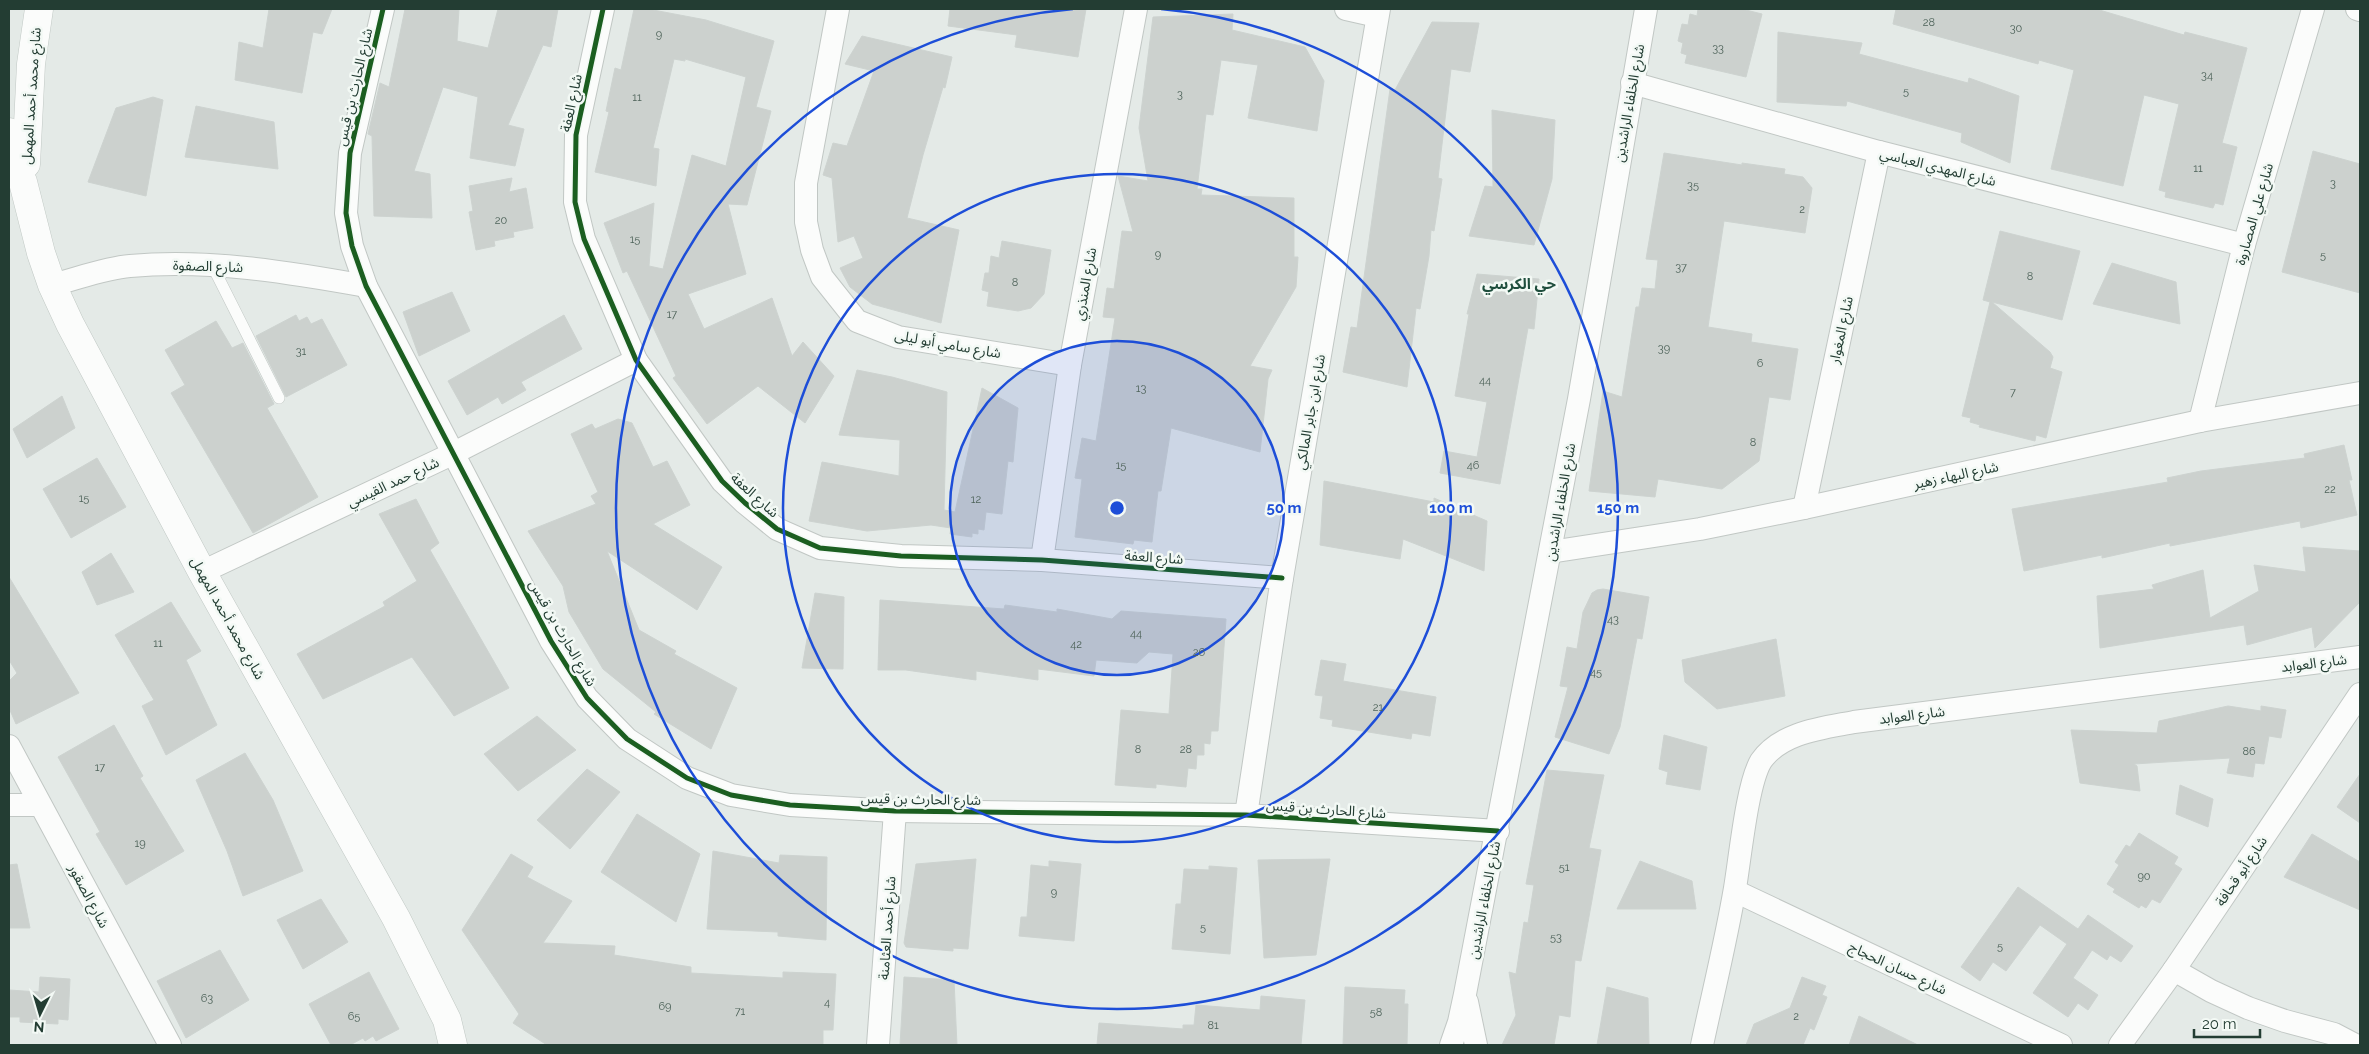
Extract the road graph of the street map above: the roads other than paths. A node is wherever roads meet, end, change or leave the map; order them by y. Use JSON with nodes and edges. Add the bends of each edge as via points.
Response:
{"nodes":[{"id":1,"x":39,"y":9,"type":"edge"},
{"id":2,"x":384,"y":9,"type":"edge"},
{"id":3,"x":603,"y":9,"type":"edge"},
{"id":4,"x":838,"y":9,"type":"edge"},
{"id":5,"x":1136,"y":9,"type":"edge"},
{"id":6,"x":1346,"y":9,"type":"edge"},
{"id":7,"x":1646,"y":9,"type":"edge"},
{"id":8,"x":2314,"y":9,"type":"edge"},
{"id":9,"x":2357,"y":9,"type":"edge"},
{"id":10,"x":2360,"y":10,"type":"edge"},
{"id":11,"x":1378,"y":12,"type":"edge"},
{"id":12,"x":1632,"y":82,"type":"junction"},
{"id":13,"x":9,"y":132,"type":"edge"},
{"id":14,"x":1879,"y":152,"type":"junction"},
{"id":15,"x":23,"y":182,"type":"junction"},
{"id":16,"x":2244,"y":246,"type":"junction"},
{"id":17,"x":212,"y":265,"type":"junction"},
{"id":18,"x":52,"y":285,"type":"junction"},
{"id":19,"x":366,"y":286,"type":"junction"},
{"id":20,"x":636,"y":360,"type":"junction"},
{"id":21,"x":1070,"y":365,"type":"junction"},
{"id":22,"x":2360,"y":393,"type":"edge"},
{"id":23,"x":279,"y":398,"type":"dead end"},
{"id":24,"x":2200,"y":421,"type":"junction"},
{"id":25,"x":452,"y":454,"type":"junction"},
{"id":26,"x":1804,"y":508,"type":"junction"},
{"id":27,"x":1550,"y":552,"type":"junction"},
{"id":28,"x":1042,"y":560,"type":"junction"},
{"id":29,"x":202,"y":572,"type":"junction"},
{"id":30,"x":1282,"y":578,"type":"junction"},
{"id":31,"x":2360,"y":657,"type":"edge"},
{"id":32,"x":2360,"y":694,"type":"edge"},
{"id":33,"x":9,"y":746,"type":"edge"},
{"id":34,"x":40,"y":804,"type":"junction"},
{"id":35,"x":9,"y":805,"type":"edge"},
{"id":36,"x":895,"y":811,"type":"junction"},
{"id":37,"x":1246,"y":815,"type":"junction"},
{"id":38,"x":1498,"y":831,"type":"junction"},
{"id":39,"x":1735,"y":891,"type":"junction"},
{"id":40,"x":2174,"y":970,"type":"junction"},
{"id":41,"x":1465,"y":994,"type":"junction"},
{"id":42,"x":170,"y":1045,"type":"edge"},
{"id":43,"x":453,"y":1045,"type":"edge"},
{"id":44,"x":878,"y":1045,"type":"edge"},
{"id":45,"x":1450,"y":1045,"type":"edge"},
{"id":46,"x":1476,"y":1045,"type":"edge"},
{"id":47,"x":1702,"y":1045,"type":"edge"},
{"id":48,"x":2061,"y":1045,"type":"edge"},
{"id":49,"x":2120,"y":1045,"type":"edge"},
{"id":50,"x":2355,"y":1045,"type":"edge"}],
"edges":[{"from":1,"to":15,"type":"main road","name":"شارع محمد أحمد المهمل","via":[[31,64]]},
{"from":2,"to":19,"type":"street","name":"شارع الحارث بن قيس","via":[[350,153],[346,212],[352,246]]},
{"from":3,"to":20,"type":"street","name":"شارع العفة","via":[[576,135],[575,202],[584,239]]},
{"from":4,"to":21,"type":"street","name":"شارع سامي أبو ليلى","via":[[806,183],[806,222],[822,277],[857,320],[898,338]]},
{"from":5,"to":21,"type":"street","name":"شارع المنذري"},
{"from":6,"to":11,"type":"street"},
{"from":7,"to":12,"type":"street","name":"شارع الخلفاء الراشدين"},
{"from":8,"to":16,"type":"street","name":"شارع علي المصاروة"},
{"from":9,"to":10,"type":"street"},
{"from":11,"to":30,"type":"street","name":"شارع ابن جابر المالكي"},
{"from":12,"to":14,"type":"street","name":"شارع المهدي العباسي"},
{"from":12,"to":27,"type":"street","name":"شارع الخلفاء الراشدين"},
{"from":13,"to":15,"type":"main road","name":"شارع محمد أحمد المهمل","via":[[12,162]]},
{"from":14,"to":16,"type":"street","name":"شارع المهدي العباسي"},
{"from":14,"to":26,"type":"street","name":"شارع المغوار"},
{"from":15,"to":18,"type":"main road","name":"شارع محمد أحمد المهمل"},
{"from":16,"to":24,"type":"street","name":"شارع علي المصاروة"},
{"from":17,"to":18,"type":"street","name":"شارع الصفوة","via":[[128,266]]},
{"from":17,"to":19,"type":"street","name":"شارع الصفوة","via":[[294,273]]},
{"from":17,"to":23,"type":"lane"},
{"from":18,"to":29,"type":"main road","name":"شارع محمد أحمد المهمل","via":[[100,383]]},
{"from":19,"to":25,"type":"street","name":"شارع الحارث بن قيس"},
{"from":20,"to":25,"type":"street","name":"شارع حمد القيسي"},
{"from":20,"to":28,"type":"street","name":"شارع العفة","via":[[722,481],[777,529],[820,548],[900,556]]},
{"from":21,"to":28,"type":"street","name":"شارع المنذري"},
{"from":22,"to":24,"type":"street","name":"شارع البهاء زهير"},
{"from":24,"to":26,"type":"street","name":"شارع البهاء زهير"},
{"from":25,"to":29,"type":"street","name":"شارع حمد القيسي"},
{"from":25,"to":36,"type":"street","name":"شارع الحارث بن قيس","via":[[552,641],[588,698],[627,739],[687,778],[731,795],[790,805]]},
{"from":26,"to":27,"type":"street","name":"شارع البهاء زهير","via":[[1700,529]]},
{"from":27,"to":38,"type":"street","name":"شارع الخلفاء الراشدين"},
{"from":28,"to":30,"type":"street","name":"شارع العفة"},
{"from":29,"to":43,"type":"main road","name":"شارع محمد أحمد المهمل","via":[[400,926],[447,1020]]},
{"from":30,"to":37,"type":"street","name":"شارع ابن جابر المالكي"},
{"from":31,"to":39,"type":"street","name":"شارع العوابد","via":[[1854,722],[1792,737],[1761,762],[1752,787]]},
{"from":32,"to":40,"type":"street","name":"شارع أبو قحافة"},
{"from":33,"to":34,"type":"street","name":"شارع الصقور"},
{"from":34,"to":35,"type":"street"},
{"from":34,"to":42,"type":"street","name":"شارع الصقور"},
{"from":36,"to":37,"type":"street","name":"شارع الحارث بن قيس"},
{"from":36,"to":44,"type":"street","name":"شارع أحمد العثامنة"},
{"from":37,"to":38,"type":"street","name":"شارع الحارث بن قيس"},
{"from":38,"to":41,"type":"street","name":"شارع الخلفاء الراشدين"},
{"from":39,"to":47,"type":"street","name":"شارع العوابد"},
{"from":39,"to":48,"type":"street","name":"شارع حسان الحجاج"},
{"from":40,"to":49,"type":"street","name":"شارع أبو قحافة"},
{"from":40,"to":50,"type":"street","via":[[2248,1008],[2334,1034]]},
{"from":41,"to":45,"type":"street","name":"شارع الخلفاء الراشدين"},
{"from":41,"to":46,"type":"street","name":"شارع الخلفاء الراشدين"}]}
